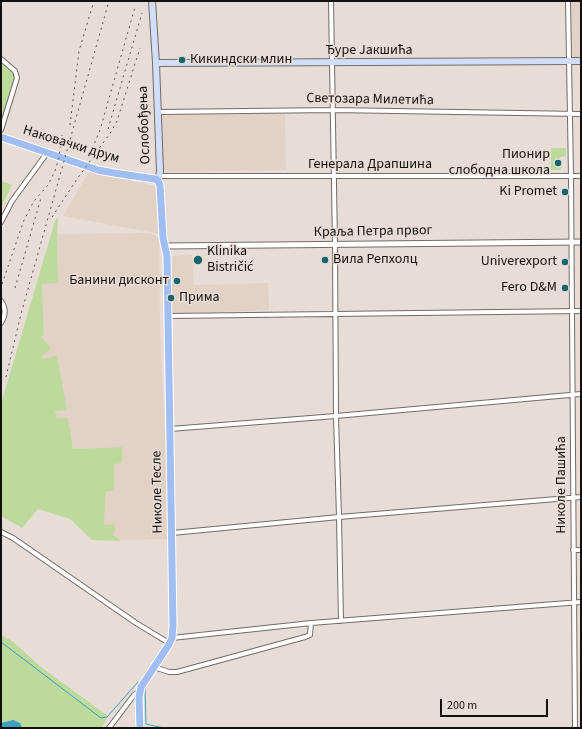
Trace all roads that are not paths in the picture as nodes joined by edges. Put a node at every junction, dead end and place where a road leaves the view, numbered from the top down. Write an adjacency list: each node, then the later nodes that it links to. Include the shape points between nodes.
1 (152, 1): 8 (main road, Ослобођења)
2 (331, 1): 7 (street)
3 (568, 1): 5 (street, Николе Пашића)
4 (1, 59): 13 (street, via 15,71 17,78)
5 (569, 62): 6 (main road, Ђуре Јакшића); 7 (main road, Ђуре Јакшића); 11 (street, Николе Пашића)
6 (581, 62)
7 (333, 63): 8 (main road, Ђуре Јакшића); 9 (street)
8 (156, 64): 10 (main road, Ослобођења)
9 (333, 110): 10 (street, Светозара Милетића); 11 (street, Светозара Милетића); 16 (street)
10 (158, 112): 19 (main road, Ослобођења)
11 (570, 114): 12 (street, Светозара Милетића); 17 (street, Николе Пашића)
12 (581, 114)
13 (1, 130)
14 (1, 136): 15 (main road, Наковачки друм)
15 (47, 153): 19 (main road, Наковачки друм, via 98,170); 20 (street, via 12,201)
16 (334, 176): 17 (street, Генерала Драпшина); 19 (street, Генерала Драпшина); 23 (street)
17 (571, 176): 18 (street, Генерала Драпшина); 21 (street, Николе Пашића)
18 (581, 176)
19 (159, 179): 24 (main road, Ослобођења, via 163,238)
20 (1, 222)
21 (572, 242): 22 (street, Краља Петра првог); 23 (street, Краља Петра првог); 26 (street, Николе Пашића)
22 (581, 242)
23 (335, 245): 24 (street, Краља Петра првог); 28 (street)
24 (166, 246): 29 (main road, Николе Тесле)
25 (1, 301): 30 (street, via 5,310)
26 (572, 311): 27 (street); 28 (street); 31 (street, Николе Пашића)
27 (581, 311)
28 (336, 314): 29 (street); 33 (street)
29 (168, 316): 34 (main road, Николе Тесле)
30 (1, 323)
31 (572, 394): 32 (street); 33 (street); 35 (street, Николе Пашића)
32 (581, 394)
33 (336, 416): 34 (street); 37 (street)
34 (170, 429): 39 (main road, Николе Тесле)
35 (573, 497): 36 (street); 37 (street); 40 (street, Николе Пашића)
36 (581, 497)
37 (339, 517): 39 (street); 44 (street)
38 (1, 532): 46 (street, via 136,623)
39 (172, 533): 46 (main road, Николе Тесле, via 173,626)
40 (573, 550): 41 (street); 42 (street, Николе Пашића)
41 (581, 550)
42 (573, 602): 43 (street); 44 (street); 51 (street, Николе Пашића)
43 (581, 602)
44 (341, 621): 45 (street)
45 (311, 623): 46 (street); 47 (street, via 310,635 305,637 177,672)
46 (170, 640): 47 (main road, Николе Тесле)
47 (154, 667): 48 (main road, Николе Тесле)
48 (140, 691): 49 (street, via 134,695); 50 (main road, Николе Тесле)
49 (109, 728)
50 (140, 728)
51 (575, 728)

